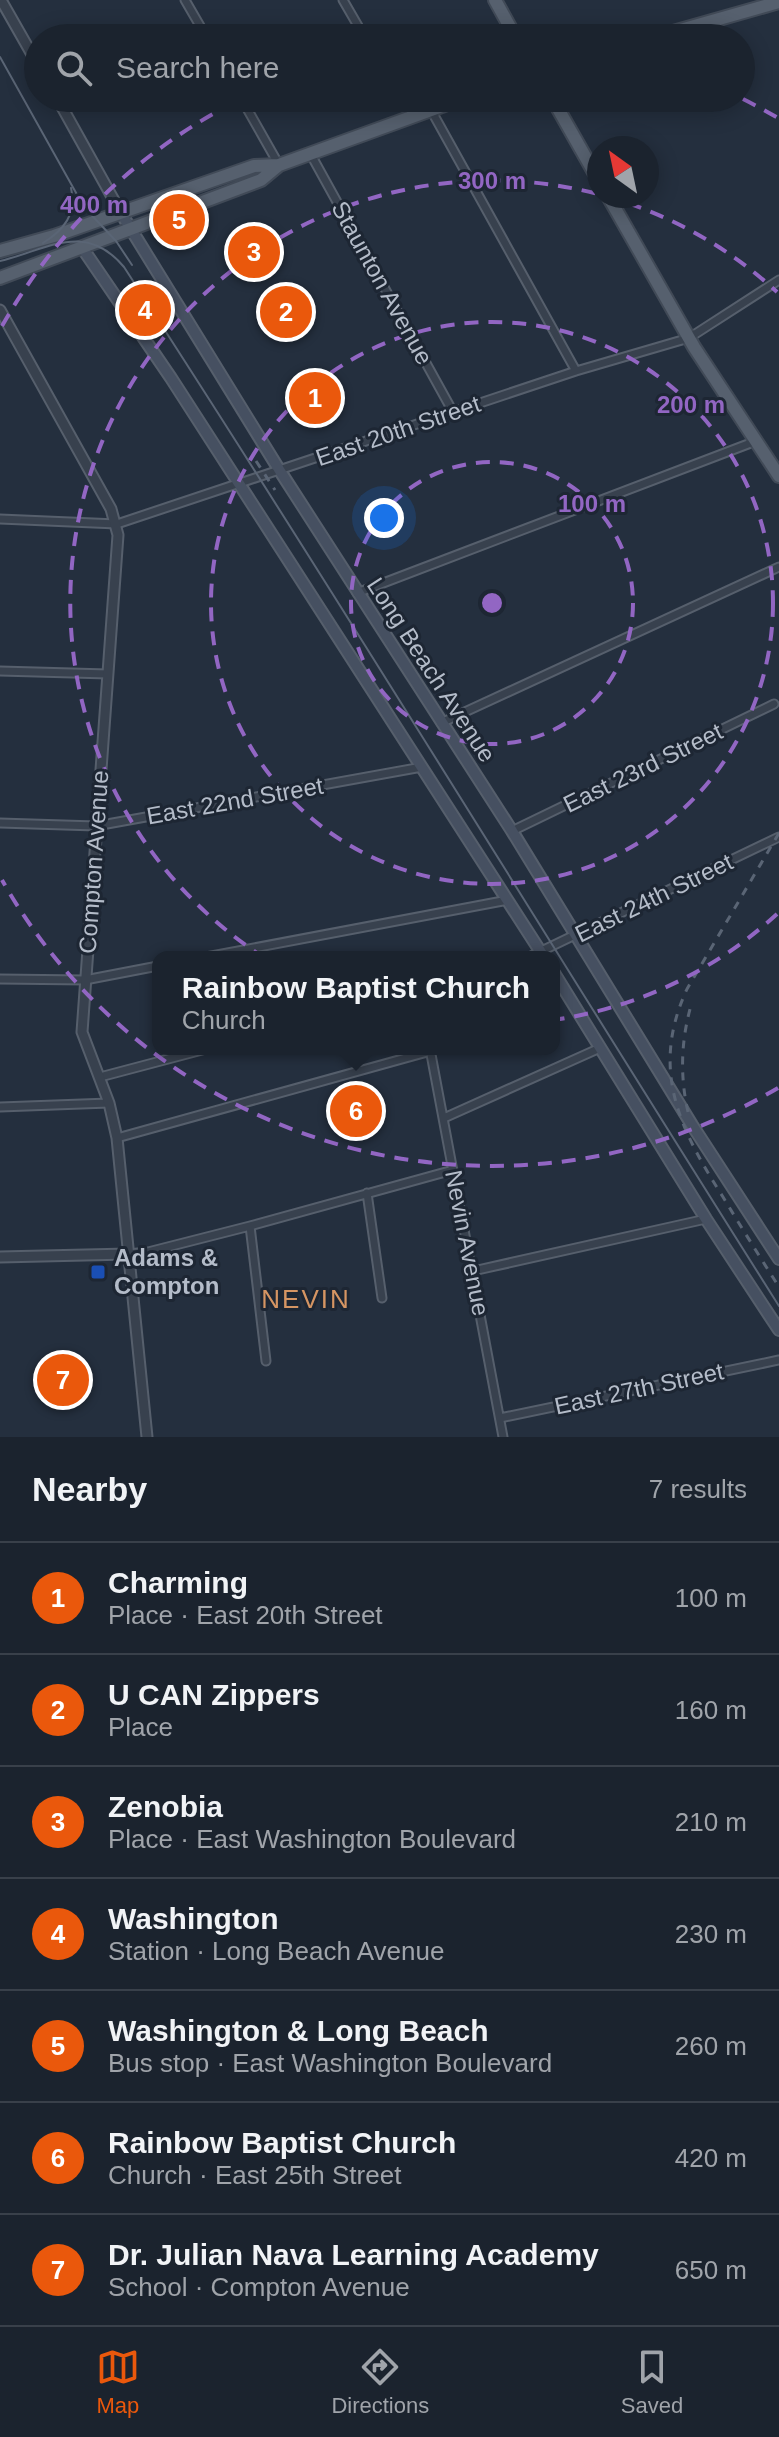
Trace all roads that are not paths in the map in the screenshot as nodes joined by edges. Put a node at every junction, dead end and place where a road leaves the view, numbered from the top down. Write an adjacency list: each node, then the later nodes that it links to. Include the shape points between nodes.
1 (1, 0): 10 (street)
2 (185, 0): 6 (street)
3 (343, 0): 7 (street)
4 (495, 0): 8 (main road)
5 (779, 2): 9 (main road)
6 (199, 24)
7 (357, 24)
8 (508, 24)
9 (701, 24)
10 (24, 40)
11 (65, 112): 22 (street, Long Beach Avenue)
12 (249, 112): 20 (street)
13 (410, 112): 17 (street)
14 (425, 112): 17 (main road)
15 (432, 112): 31 (street)
16 (560, 112): 19 (main road)
17 (412, 116): 18 (main road)
18 (310, 153): 20 (main road); 32 (street, Staunton Avenue)
19 (587, 160)
20 (279, 165): 22 (main road, via 254,166); 24 (main road, via 261,180)
21 (615, 208): 30 (main road)
22 (121, 213): 23 (main road); 24 (main road, Long Beach Avenue)
23 (100, 219): 25 (main road); 26 (main road, via 80,241)
24 (131, 231): 26 (main road); 34 (main road, Long Beach Avenue)
25 (0, 251)
26 (86, 254): 27 (main road); 36 (main road)
27 (0, 278)
28 (779, 280): 30 (street, East 20th Street)
29 (0, 310): 38 (street, Compton Avenue)
30 (689, 338): 31 (street, East 20th Street); 33 (main road)
31 (576, 371): 32 (street, East 20th Street)
32 (453, 412): 34 (street, East 20th Street)
33 (756, 441): 35 (main road); 40 (street)
34 (280, 471): 36 (street, East 20th Street); 40 (main road, Long Beach Avenue)
35 (779, 476)
36 (239, 484): 38 (street, East 20th Street); 45 (main road)
37 (0, 519): 38 (street, East 20th Street)
38 (117, 524): 42 (street, Compton Avenue)
39 (779, 567): 44 (street)
40 (357, 593): 44 (main road, Long Beach Avenue)
41 (0, 671): 42 (street)
42 (108, 674): 47 (street, Compton Avenue)
43 (774, 704): 48 (street, East 23rd Street)
44 (441, 723): 48 (main road, Long Beach Avenue)
45 (422, 767): 47 (street, East 22nd Street); 50 (main road)
46 (0, 823): 47 (street, East 22nd Street)
47 (96, 826): 57 (street, Compton Avenue)
48 (512, 831): 51 (main road, Long Beach Avenue)
49 (779, 837): 51 (street, East 24th Street)
50 (508, 900): 52 (street); 53 (main road)
51 (577, 936): 54 (street, East 24th Street); 74 (main road, Long Beach Avenue)
52 (238, 951)
53 (540, 951)
54 (550, 951)
55 (152, 967): 57 (street)
56 (0, 979): 57 (street)
57 (85, 980): 63 (street, Compton Avenue, via 82,1032)
58 (560, 983): 59 (main road)
59 (600, 1048): 66 (street); 70 (main road)
60 (183, 1055): 63 (street)
61 (412, 1055): 67 (street)
62 (431, 1055): 66 (street, Nevin Avenue)
63 (100, 1077): 64 (street, Compton Avenue)
64 (109, 1103): 65 (street); 67 (street, Compton Avenue)
65 (0, 1107)
66 (444, 1118): 68 (street, Nevin Avenue)
67 (117, 1138): 72 (street, Compton Avenue)
68 (453, 1170): 69 (street); 75 (street, Nevin Avenue)
69 (367, 1193): 71 (street); 76 (street)
70 (706, 1219): 75 (street); 77 (main road)
71 (250, 1226): 72 (street); 79 (street)
72 (128, 1254): 73 (street); 81 (street, Compton Avenue)
73 (0, 1257)
74 (779, 1259)
75 (473, 1271): 80 (street, Nevin Avenue)
76 (382, 1298)
77 (779, 1330)
78 (779, 1360): 80 (street, East 27th Street)
79 (266, 1361)
80 (500, 1418): 82 (street, Nevin Avenue)
81 (147, 1437)
82 (503, 1437)

